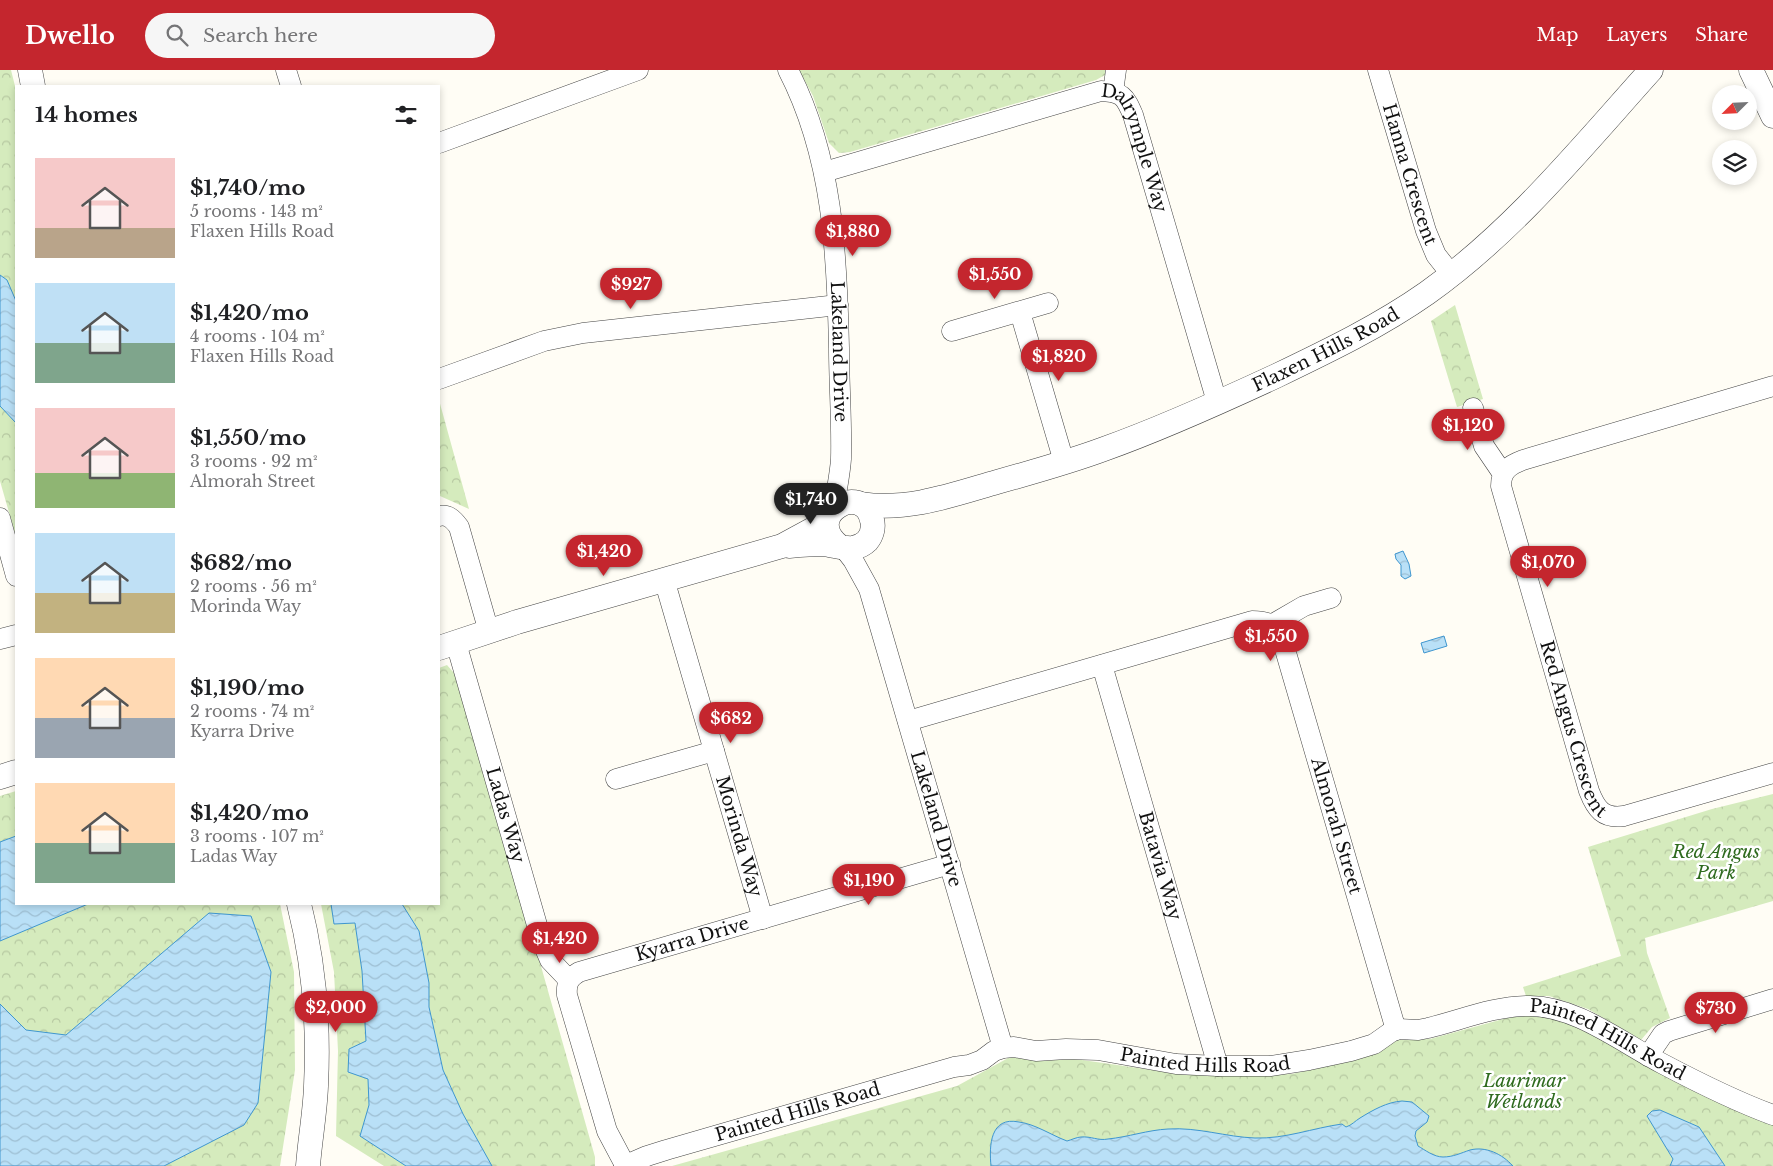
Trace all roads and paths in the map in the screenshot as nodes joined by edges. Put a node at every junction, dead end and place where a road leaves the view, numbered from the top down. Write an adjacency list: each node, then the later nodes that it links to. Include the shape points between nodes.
1 (30, 70): 9 (street)
2 (286, 70): 10 (street)
3 (638, 70): 13 (street)
4 (788, 70): 14 (street, Lakeland Drive, via 808,117)
5 (1116, 70): 11 (street)
6 (1378, 70): 15 (street, Hanna Crescent, via 1426,231 1436,255)
7 (1651, 70): 15 (street, Flaxen Hills Road, via 1513,220)
8 (1751, 70): 12 (street)
9 (33, 85)
10 (291, 85)
11 (1113, 92): 14 (street, Dalrymple Way, via 1095,92); 22 (street, Dalrymple Way, via 1121,94 1132,114)
12 (1773, 116)
13 (440, 143)
14 (824, 172): 17 (street, Lakeland Drive, via 833,224)
15 (1451, 274): 22 (street, Flaxen Hills Road, via 1358,335)
16 (1048, 303): 18 (street)
17 (838, 305): 20 (street, via 583,333 544,341); 24 (street, Lakeland Drive)
18 (1020, 312): 19 (street); 25 (street)
19 (952, 331)
20 (440, 379)
21 (1773, 386): 26 (street, via 1523,460 1512,464)
22 (1217, 402): 25 (street, Flaxen Hills Road, via 1153,431)
23 (1473, 408): 26 (street, via 1484,446)
24 (841, 460): 27 (street, Lakeland Drive); 29 (street, Lakeland Drive)
25 (1064, 462): 28 (street, Flaxen Hills Road)
26 (1503, 474): 48 (street, Red Angus Crescent, via 1504,498 1596,807 1615,818)
27 (859, 504): 28 (street, Flaxen Hills Road, via 881,507); 29 (street, via 841,504); 32 (street, via 871,515 873,529)
28 (920, 504): 32 (street, Flaxen Hills Road, via 886,522)
29 (832, 511): 33 (street, via 817,527); 34 (street, via 827,522 829,535)
30 (440, 516): 40 (street, via 452,519 458,526)
31 (0, 518): 35 (street)
32 (868, 539): 34 (street, via 859,546); 37 (street, Lakeland Drive)
33 (782, 546): 34 (street); 36 (street)
34 (841, 546): 37 (street, Lakeland Drive)
35 (15, 572)
36 (664, 579): 40 (street); 46 (street, Morinda Way)
37 (869, 588): 45 (street, Lakeland Drive)
38 (1331, 598): 39 (street, via 1304,606)
39 (1273, 624): 44 (street, via 1252,621); 56 (street, Almorah Street, via 1280,632)
40 (489, 632): 43 (street)
41 (15, 635): 42 (street)
42 (0, 640)
43 (447, 646): 54 (street, Ladas Way, via 541,939 550,960)
44 (1102, 665): 45 (street); 59 (street, Batavia Way)
45 (908, 721): 51 (street, Lakeland Drive)
46 (714, 751): 50 (street); 53 (street, Morinda Way)
47 (15, 772): 49 (street)
48 (1773, 773)
49 (0, 777)
50 (616, 779)
51 (950, 864): 53 (street, Kyarra Drive); 57 (street, Lakeland Drive)
52 (299, 905): 61 (street, via 311,963 317,1045)
53 (763, 919): 54 (street, Kyarra Drive, via 579,972)
54 (569, 980): 62 (street, via 567,995 605,1122)
55 (1773, 999): 58 (street, via 1669,1031 1663,1034)
56 (1396, 1030): 58 (street, Painted Hills Road, via 1428,1028 1499,1009 1540,1006 1578,1016); 59 (street, Painted Hills Road, via 1366,1047 1309,1060 1270,1066)
57 (1004, 1048): 59 (street, Painted Hills Road, via 1098,1050 1176,1064); 62 (street, Painted Hills Road, via 969,1065 666,1150)
58 (1648, 1056): 60 (street, Painted Hills Road)
59 (1218, 1066)
60 (1773, 1115)
61 (308, 1166)
62 (624, 1166)

